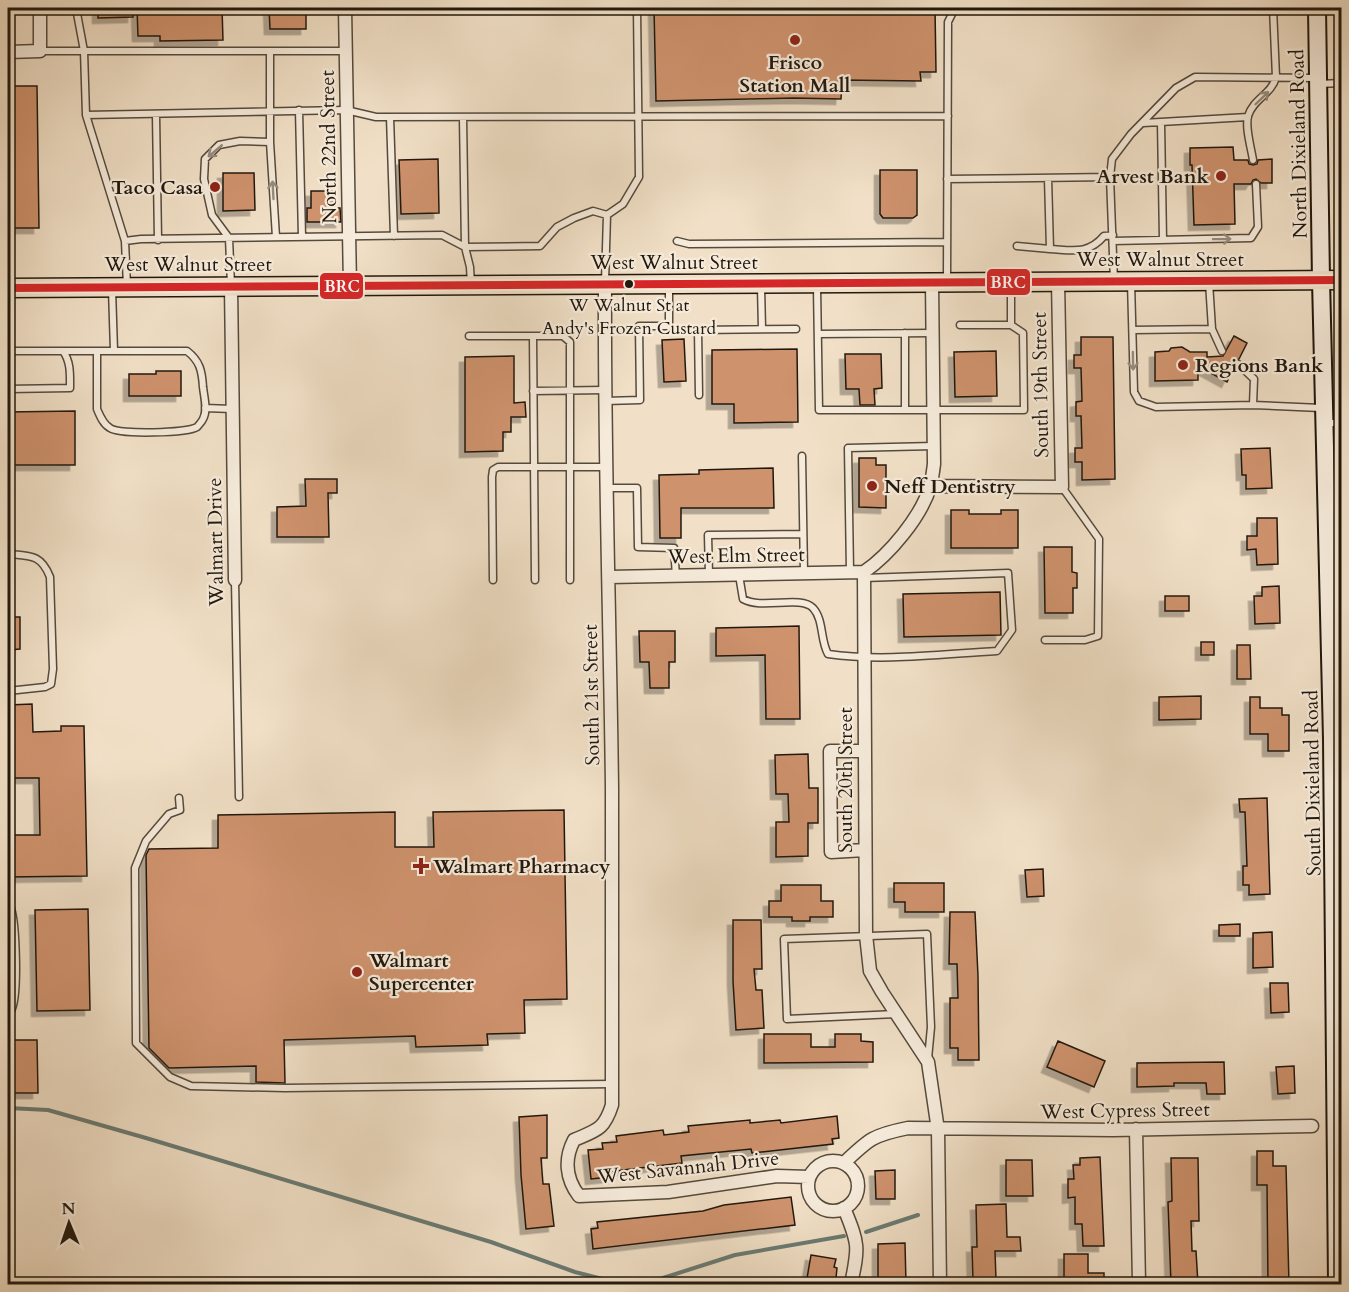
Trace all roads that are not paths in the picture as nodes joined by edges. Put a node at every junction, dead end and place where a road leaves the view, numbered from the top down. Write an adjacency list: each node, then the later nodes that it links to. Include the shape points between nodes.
1 (11, 8): 9 (lane)
2 (40, 8): 10 (street)
3 (76, 8): 11 (lane)
4 (345, 8): 13 (street, North 22nd Street)
5 (637, 8): 26 (lane)
6 (955, 8): 23 (lane, via 948,22)
7 (1273, 8): 15 (lane)
8 (1317, 8): 16 (main road, North Dixieland Road)
9 (8, 17)
10 (40, 51): 11 (lane); 14 (street)
11 (84, 51): 12 (lane); 21 (lane)
12 (270, 51): 13 (lane); 18 (lane)
13 (346, 51): 20 (street, North 22nd Street)
14 (8, 52)
15 (1276, 77): 16 (lane); 27 (lane, one-way to 15, via 1254,105 1274,86); 29 (lane, via 1195,77 1176,88)
16 (1318, 81): 17 (lane); 51 (main road, North Dixieland Road)
17 (1341, 83)
18 (270, 110): 19 (lane); 22 (lane); 30 (lane)
19 (299, 110): 20 (lane); 40 (lane)
20 (346, 110): 24 (lane); 37 (street, North 22nd Street)
21 (86, 115): 22 (lane); 45 (lane)
22 (156, 115): 43 (lane)
23 (948, 116): 26 (lane); 34 (lane)
24 (390, 117): 25 (lane); 38 (lane)
25 (463, 117): 26 (lane); 48 (lane)
26 (638, 117): 36 (lane, via 639,177 623,204)
27 (1248, 117): 28 (lane); 31 (lane)
28 (1161, 122): 29 (lane); 44 (lane)
29 (1142, 123): 32 (lane, via 1112,159)
30 (270, 142): 39 (lane, one-way to 30); 41 (lane, one-way to 41, via 219,145 206,159 204,179 212,215)
31 (1253, 160)
32 (1110, 177): 33 (lane); 42 (lane)
33 (1048, 178): 34 (lane); 50 (lane)
34 (947, 179): 47 (lane)
35 (1256, 184): 44 (lane, one-way to 35, via 1251,238 1258,227)
36 (607, 215): 48 (lane, via 593,211 574,218 557,227 540,246); 62 (lane)
37 (349, 236): 38 (lane); 40 (lane); 64 (street, North 22nd Street)
38 (394, 236): 48 (lane, via 442,235)
39 (276, 237): 40 (lane); 41 (lane)
40 (302, 237)
41 (229, 238): 43 (lane); 63 (lane)
42 (1113, 238): 44 (lane); 50 (lane, via 1104,236 1085,250); 53 (lane)
43 (158, 240): 45 (lane)
44 (1164, 240)
45 (125, 241): 65 (lane)
46 (677, 241): 47 (lane)
47 (947, 242): 55 (lane)
48 (465, 246): 61 (lane)
49 (1017, 246): 50 (lane)
50 (1050, 249)
51 (1321, 280): 52 (main road, West Walnut Street); 54 (main road, West Walnut Street); 94 (main road, South Dixieland Road)
52 (1341, 280)
53 (1123, 281): 54 (main road, West Walnut Street); 57 (main road, West Walnut Street); 72 (lane)
54 (1209, 281): 71 (lane)
55 (939, 282): 56 (main road, West Walnut Street); 58 (main road, West Walnut Street); 74 (street)
56 (1011, 282): 57 (main road, West Walnut Street); 68 (lane)
57 (1058, 282): 102 (street, South 19th Street)
58 (817, 283): 60 (main road, West Walnut Street); 75 (lane)
59 (669, 284): 60 (main road, West Walnut Street); 62 (main road, West Walnut Street); 88 (lane, via 669,326 639,326 640,400)
60 (761, 284): 69 (lane)
61 (471, 285): 62 (main road, West Walnut Street); 64 (main road, West Walnut Street)
62 (605, 285): 88 (street, South 21st Street)
63 (231, 286): 64 (main road, West Walnut Street); 65 (main road, West Walnut Street); 91 (street, Walmart Drive)
64 (350, 286)
65 (119, 287): 66 (main road, West Walnut Street); 81 (lane)
66 (8, 288)
67 (960, 325): 68 (lane)
68 (1011, 325): 93 (lane, via 1023,333 1024,410)
69 (762, 329): 70 (lane); 87 (lane, via 698,330)
70 (796, 329)
71 (1212, 329): 72 (lane); 82 (lane)
72 (1133, 330): 89 (lane, one-way to 89, via 1134,392 1139,401 1155,406)
73 (905, 333): 74 (lane); 75 (lane); 92 (lane)
74 (932, 333): 93 (street)
75 (818, 334): 92 (lane, via 819,410)
76 (469, 336): 77 (lane)
77 (533, 336): 85 (lane); 86 (lane, via 563,336 570,342)
78 (8, 351): 79 (lane)
79 (63, 351): 80 (lane); 84 (lane, via 68,358 70,388)
80 (97, 351): 81 (lane); 90 (lane, via 97,409 110,429 186,430 197,427)
81 (114, 351): 90 (lane, via 187,351 201,368)
82 (1222, 351)
83 (1238, 364): 89 (lane, via 1254,379)
84 (8, 389)
85 (533, 392): 86 (lane); 98 (lane)
86 (570, 392): 88 (lane); 99 (lane)
87 (699, 395)
88 (605, 396): 100 (street, South 21st Street)
89 (1253, 405): 94 (lane)
90 (205, 408): 91 (lane)
91 (232, 409): 113 (street, Walmart Drive)
92 (905, 410): 93 (lane)
93 (933, 410): 96 (street)
94 (1324, 416): 95 (lane); 120 (main road, South Dixieland Road)
95 (1341, 423)
96 (934, 446): 101 (street); 106 (lane, via 848,448)
97 (802, 456): 104 (lane)
98 (535, 467): 99 (lane); 114 (lane, via 493,470); 115 (lane)
99 (570, 467): 100 (lane); 116 (lane)
100 (608, 467): 103 (street, South 21st Street)
101 (931, 486): 102 (street); 110 (street, via 898,538)
102 (1062, 487): 117 (lane, via 1099,539 1098,636 1085,640)
103 (608, 488): 111 (lane, via 637,488 638,547 674,548); 112 (street, South 21st Street)
104 (803, 534): 107 (lane); 109 (lane, via 708,535)
105 (8, 554): 119 (lane, via 34,556 51,577 53,669 51,684 45,687)
106 (850, 571): 107 (street, West Elm Street); 110 (street, West Elm Street)
107 (804, 573): 108 (street, West Elm Street)
108 (738, 574): 109 (street, West Elm Street); 118 (lane, via 743,599 751,603 805,603 821,625 828,654)
109 (709, 575): 111 (street, West Elm Street)
110 (864, 575): 118 (street, South 20th Street); 118 (lane, via 1008,573 1012,630 997,651)
111 (676, 576): 112 (street, West Elm Street)
112 (609, 577): 131 (street, South 21st Street)
113 (235, 580): 122 (lane, Walmart Drive)
114 (493, 580)
115 (535, 580)
116 (570, 580)
117 (1045, 640)
118 (864, 657): 121 (street, South 20th Street)
119 (8, 691)
120 (1337, 738): 126 (main road, South Dixieland Road)
121 (864, 751): 124 (street, South 20th Street); 124 (street, via 830,751 831,852)
122 (239, 797)
123 (179, 798): 131 (lane, via 180,810 169,814 146,841 135,868 136,1043 170,1077 190,1086 273,1088)
124 (865, 850): 127 (street, South 20th Street)
125 (8, 909): 128 (street, via 12,997)
126 (1338, 922): 142 (main road, South Dixieland Road)
127 (866, 935): 129 (street, South 20th Street, via 870,971); 129 (lane, via 784,939 787,1019); 130 (lane, via 927,934 932,1027)
128 (8, 1010)
129 (897, 1014): 130 (street, South 20th Street)
130 (928, 1062): 134 (street, South 20th Street)
131 (612, 1084): 132 (street, South 21st Street)
132 (612, 1105): 137 (street, West Savannah Drive, via 606,1122 574,1140 567,1152 571,1185 579,1196 668,1192 777,1176)
133 (1312, 1126): 135 (street, West Cypress Street)
134 (938, 1130): 135 (street, West Cypress Street); 136 (street, via 908,1128 885,1132 868,1140); 140 (street, South 20th Street)
135 (1136, 1130): 141 (street)
136 (844, 1163): 137 (street, via 820,1164); 138 (street, via 858,1182 855,1197)
137 (809, 1177): 138 (street, via 809,1194 819,1207 836,1211)
138 (844, 1208): 139 (street, via 858,1253)
139 (851, 1284)
140 (940, 1284)
141 (1139, 1284)
142 (1336, 1284)

